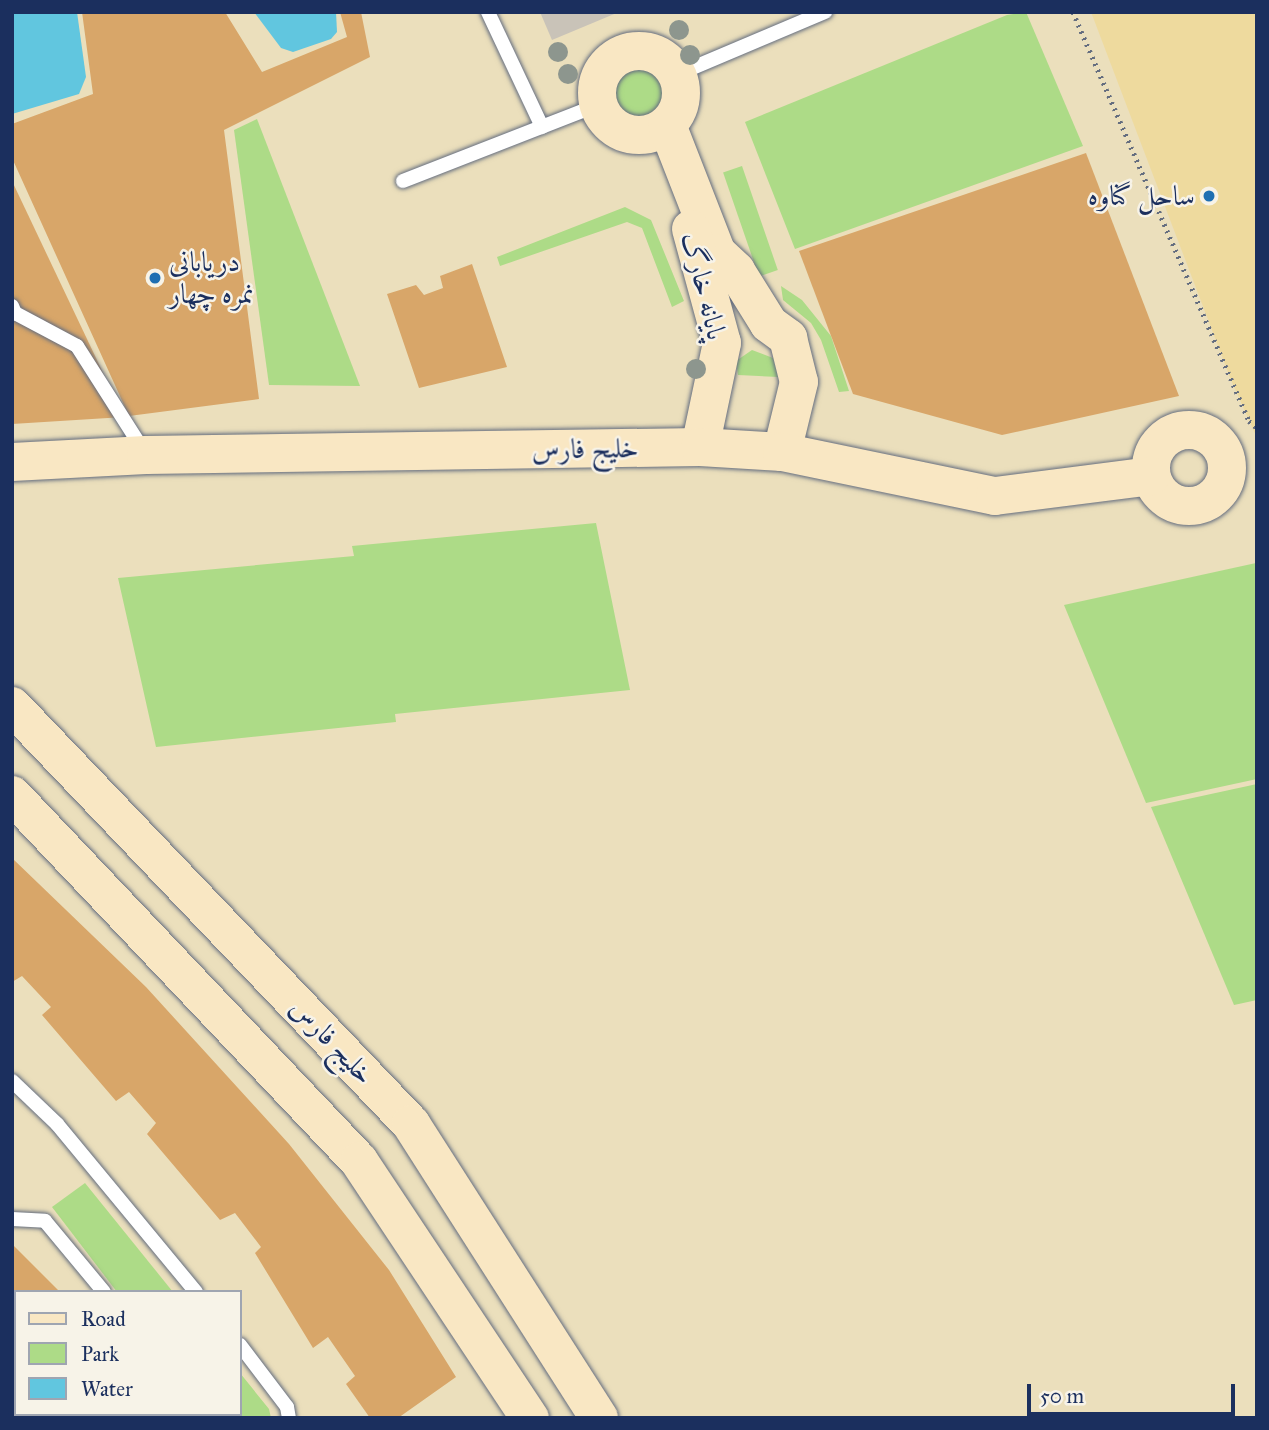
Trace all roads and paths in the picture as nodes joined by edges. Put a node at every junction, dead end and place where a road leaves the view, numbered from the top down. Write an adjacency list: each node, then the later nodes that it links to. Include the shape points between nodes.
1 (488, 12): 6 (lane)
2 (825, 12): 4 (lane)
3 (1073, 12): 10 (path, via 1249,421)
4 (678, 74): 5 (main road, via 652,52 617,56 599,78); 7 (main road, via 682,102)
5 (598, 105): 6 (lane); 7 (main road, via 614,128 627,134)
6 (542, 127): 8 (lane)
7 (656, 130): 11 (main road, پایانه خارگ, via 657,146 699,250 709,306 722,343); 12 (main road, via 717,253 736,271 769,324 788,338 799,382)
8 (403, 181)
9 (13, 312): 13 (lane, via 77,346)
10 (1257, 428)
11 (700, 447): 12 (main road, خلیج فارس); 13 (main road, خلیج فارس)
12 (782, 452): 15 (main road, خلیج فارس, via 995,496)
13 (128, 456): 14 (main road, خلیج فارس); 16 (main road)
14 (12, 462)
15 (1151, 476)
16 (12, 484)
17 (12, 706): 26 (main road, خلیج فارس, via 411,1124)
18 (12, 795): 25 (main road, via 359,1161)
19 (12, 1081): 22 (lane, via 57,1124)
20 (12, 1219): 21 (lane, via 45,1222)
21 (102, 1290)
22 (194, 1290)
23 (242, 1348): 24 (lane, via 287,1407)
24 (289, 1418)
25 (530, 1418)
26 (599, 1418)

